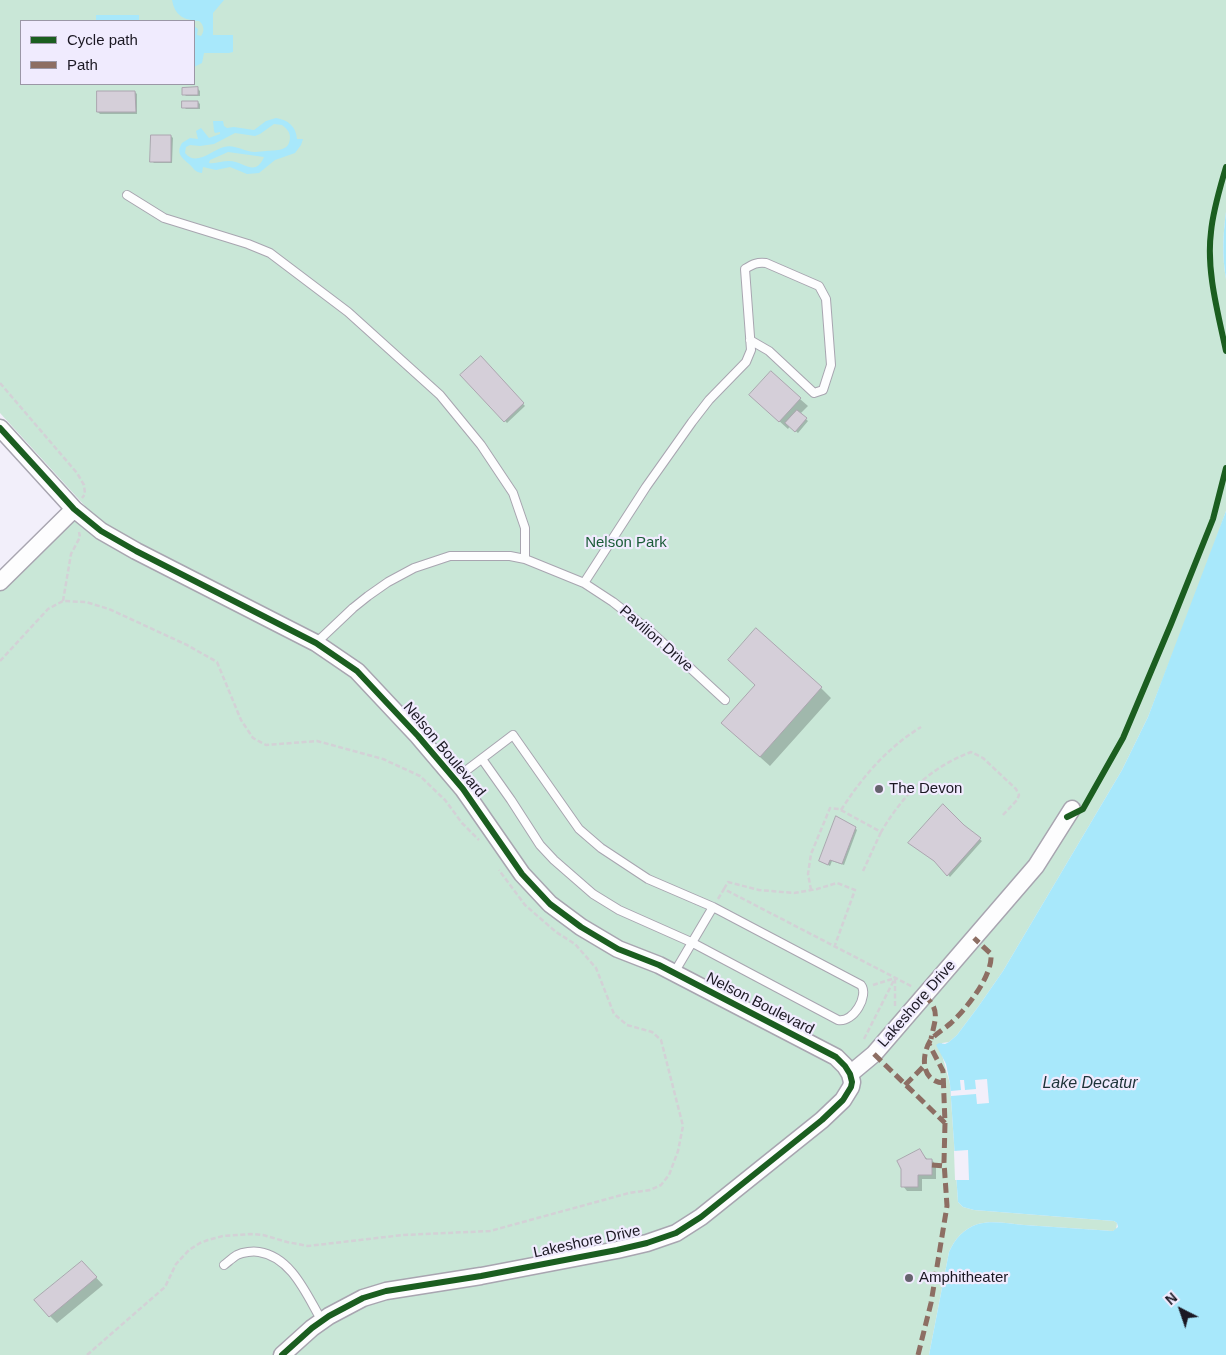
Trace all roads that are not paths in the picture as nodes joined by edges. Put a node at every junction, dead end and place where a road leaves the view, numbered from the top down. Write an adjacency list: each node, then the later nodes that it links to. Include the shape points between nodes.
1 (127, 195): 5 (lane, via 164,218 270,254 348,312 440,395 513,493 525,528)
2 (750, 340): 2 (lane, via 768,351 814,392 823,390 831,365 826,299 819,286 766,263 758,262 745,269); 7 (lane, via 751,350 746,362 692,422)
3 (0, 428): 4 (street, Nelson Boulevard)
4 (74, 509): 6 (street); 8 (street, Nelson Boulevard, via 116,541)
5 (525, 559): 7 (lane, Pavilion Drive); 8 (lane, Pavilion Drive, via 450,556 422,565 368,596)
6 (0, 582)
7 (584, 583): 9 (lane, Pavilion Drive, via 636,619)
8 (316, 644): 11 (street, Nelson Boulevard, via 357,671)
9 (725, 700)
10 (482, 758): 11 (lane); 13 (lane, via 512,735 579,829 594,842 648,879); 14 (lane, via 540,845 570,875 619,910)
11 (455, 779): 15 (street, Nelson Boulevard, via 522,874 550,904 618,949)
12 (1072, 809): 16 (street, Lakeshore Drive, via 1036,866 874,1054)
13 (714, 906): 14 (lane); 14 (lane, via 857,982 864,988 864,994 852,1017 838,1020)
14 (691, 942): 15 (lane)
15 (674, 973): 16 (street, Nelson Boulevard, via 836,1057)
16 (850, 1074): 18 (street, Lakeshore Drive, via 851,1087 844,1100 676,1233 647,1243 574,1259 386,1291 345,1306)
17 (224, 1265): 18 (lane, via 238,1254 254,1251 270,1254 291,1271)
18 (322, 1321): 19 (street, Lakeshore Drive)
19 (282, 1355)

